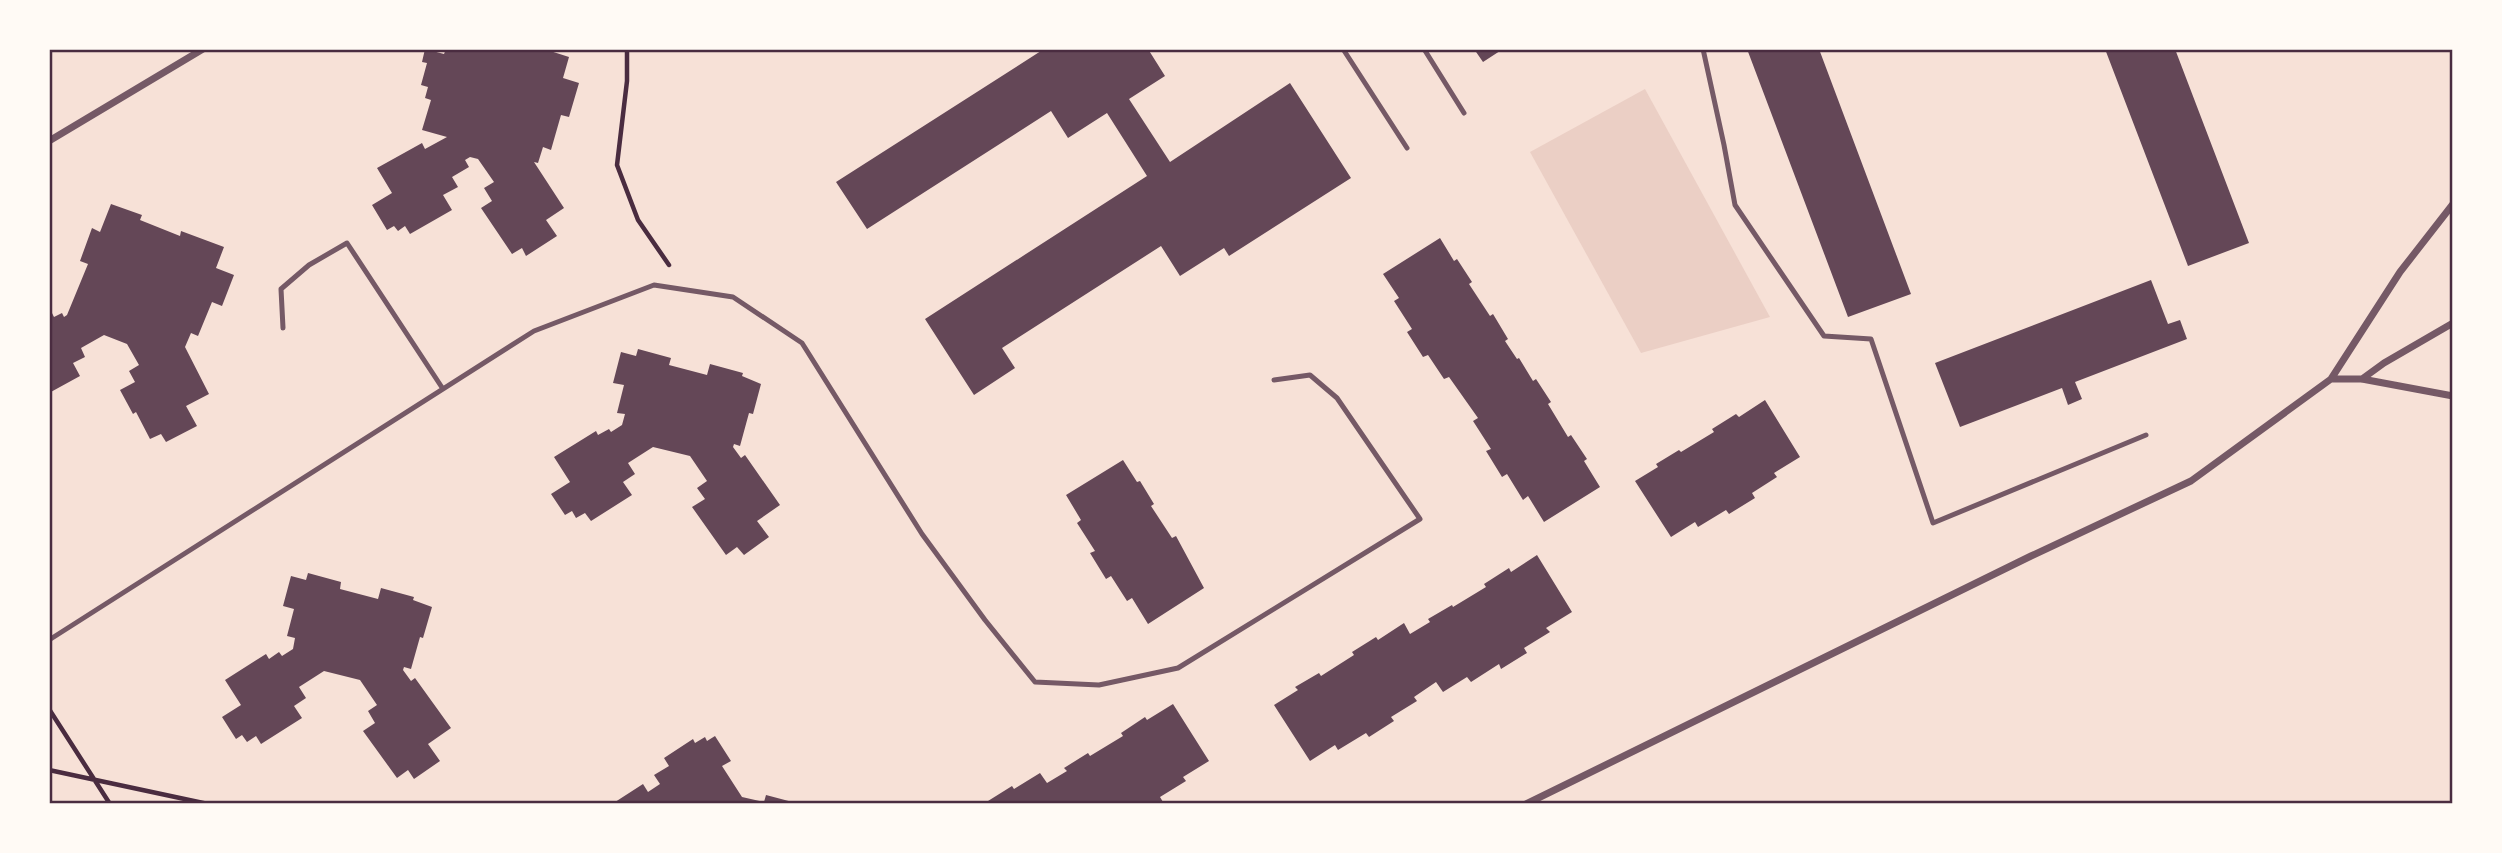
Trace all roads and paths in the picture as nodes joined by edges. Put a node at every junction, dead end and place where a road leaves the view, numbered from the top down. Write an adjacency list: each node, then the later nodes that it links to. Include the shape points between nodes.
1 (203, 49): 7 (street)
2 (627, 49): 10 (path, via 617,165 638,220)
3 (1343, 49): 8 (lane)
4 (1424, 49): 6 (lane)
5 (1703, 49): 18 (lane, via 1735,205 1824,336 1871,339 1933,523)
6 (1464, 113)
7 (49, 141)
8 (1407, 148)
9 (2453, 204): 13 (street, via 2400,272)
10 (686, 289): 15 (lane, via 733,297 802,343 922,534 1035,682 1099,685 1178,668 1420,519 1337,398 1310,375); 16 (lane, via 654,285 534,331)
11 (2453, 323): 14 (street)
12 (282, 328): 16 (lane, via 281,289 309,265 347,243)
13 (2331, 379): 14 (street); 25 (street, via 2191,481)
14 (2362, 379): 17 (street)
15 (1274, 380)
16 (443, 389): 19 (lane)
17 (2453, 396)
18 (2146, 435)
19 (49, 640)
20 (49, 709): 22 (path)
21 (49, 770): 22 (path)
22 (94, 779): 23 (path); 24 (path)
23 (110, 804)
24 (208, 804)
25 (1528, 804)

